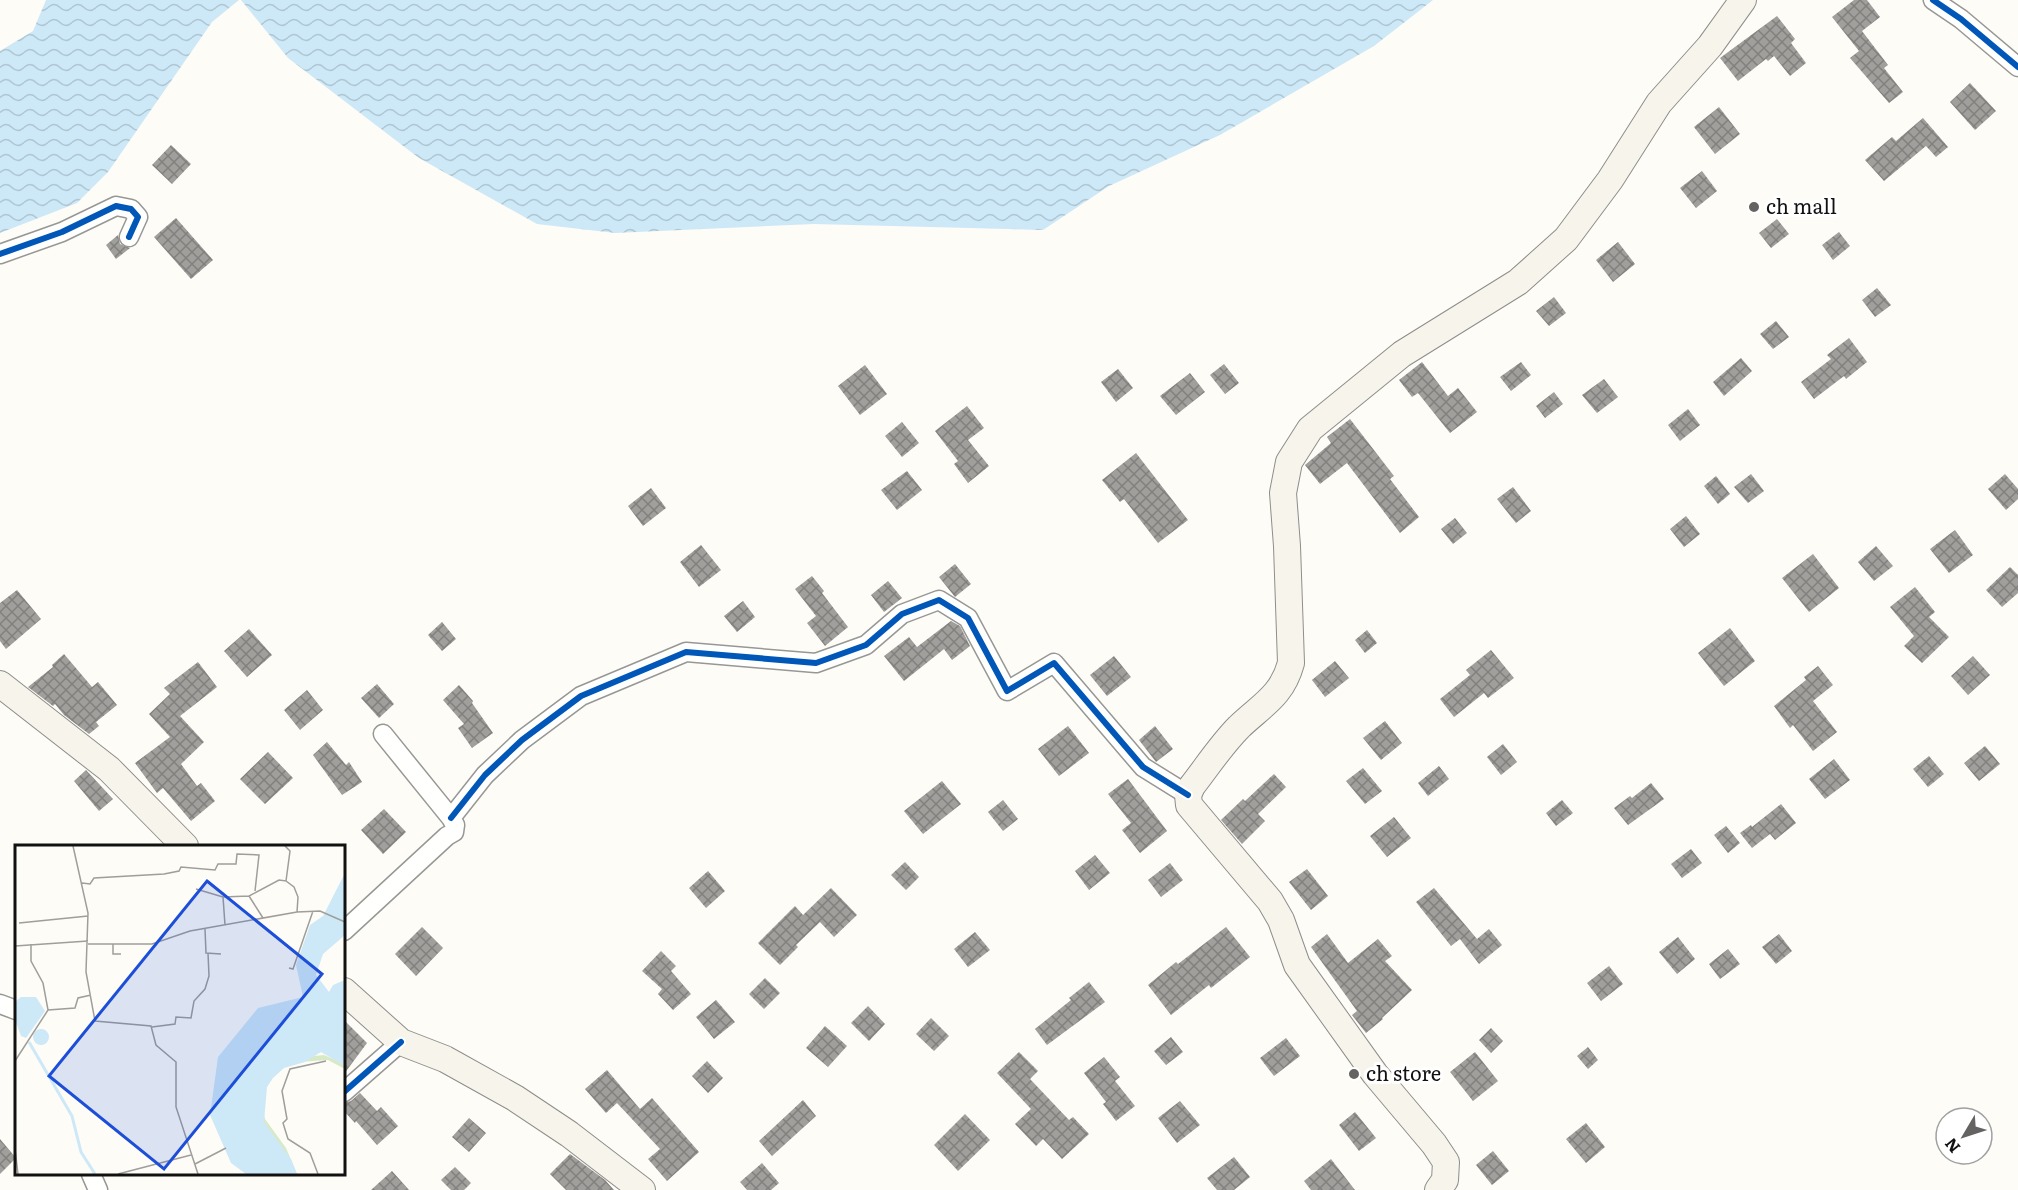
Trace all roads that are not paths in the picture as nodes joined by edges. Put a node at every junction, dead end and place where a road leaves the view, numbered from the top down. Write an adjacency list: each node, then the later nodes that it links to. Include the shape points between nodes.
1 (1743, 0): 8 (main road, via 1710,46 1659,103 1610,180 1566,239 1518,282 1402,354 1310,429 1289,462 1283,493 1290,663 1287,678 1276,694 1238,728)
2 (1933, 0): 3 (street)
3 (2018, 67)
4 (129, 237): 5 (street, via 138,217 131,208 116,206 62,232)
5 (0, 254)
6 (0, 684): 10 (main road, via 109,769)
7 (383, 734): 9 (street)
8 (1188, 795): 9 (street, via 1143,766 1054,663 1007,691 968,618 939,600 902,614 866,645 816,663 686,652 581,696 522,740 485,774); 20 (main road, via 1189,805 1204,825 1270,901 1297,965 1321,1000 1446,1162 1445,1180)
9 (450, 818): 11 (street, via 454,832)
10 (183, 845)
11 (345, 930)
12 (345, 992): 15 (main road)
13 (0, 1004): 14 (street)
14 (15, 1010)
15 (401, 1042): 16 (street); 19 (main road, via 445,1059 515,1098)
16 (345, 1091)
17 (92, 1175): 18 (street)
18 (98, 1190)
19 (642, 1190)
20 (1438, 1190)

